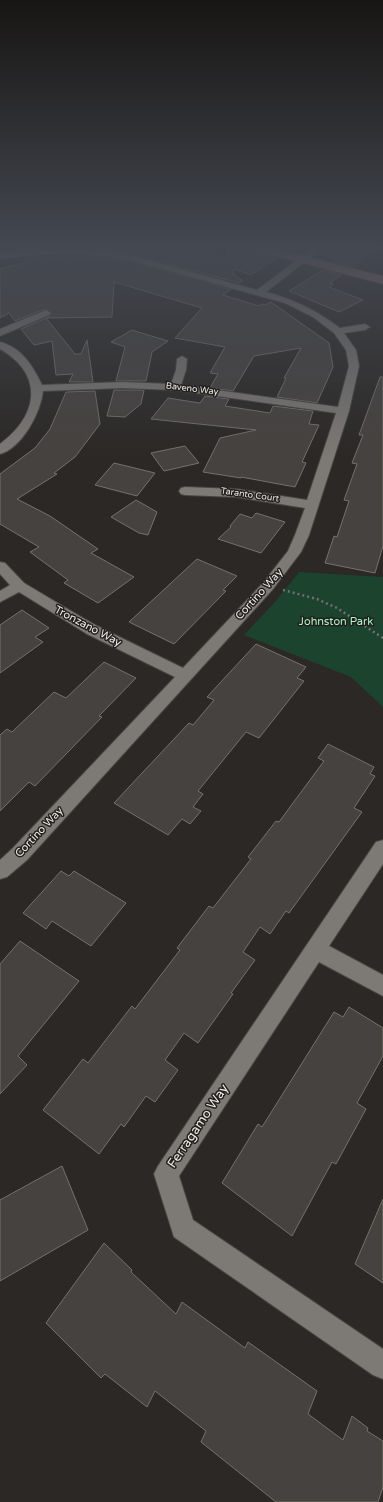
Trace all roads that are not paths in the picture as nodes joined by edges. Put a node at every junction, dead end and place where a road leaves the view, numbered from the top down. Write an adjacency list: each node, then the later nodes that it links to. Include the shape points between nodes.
1 (39, 316): 5 (street)
2 (317, 316): 4 (street, Cortino Way)
3 (365, 327): 4 (street)
4 (338, 331): 10 (street, Cortino Way, via 351,350 354,366)
5 (0, 333)
6 (0, 345): 9 (street, via 22,359 30,368)
7 (182, 358): 8 (street)
8 (175, 387): 9 (street, Baveno Way, via 122,384); 10 (street, Baveno Way)
9 (38, 388): 11 (street, via 36,402 28,419 9,444)
10 (344, 411): 13 (street, Cortino Way)
11 (0, 450)
12 (186, 490): 13 (street, Taranto Court, via 236,493)
13 (313, 505): 17 (street, Cortino Way, via 294,552 268,586)
14 (0, 566): 15 (street, Tronzano Way)
15 (19, 586): 16 (street); 17 (street, Tronzano Way, via 92,630)
16 (0, 597)
17 (185, 675): 19 (street, Cortino Way, via 20,854)
18 (383, 848): 20 (street, Ferragamo Way)
19 (0, 870)
20 (316, 950): 21 (street); 22 (street, Ferragamo Way, via 166,1174 183,1228)
21 (383, 986)
22 (383, 1365)

